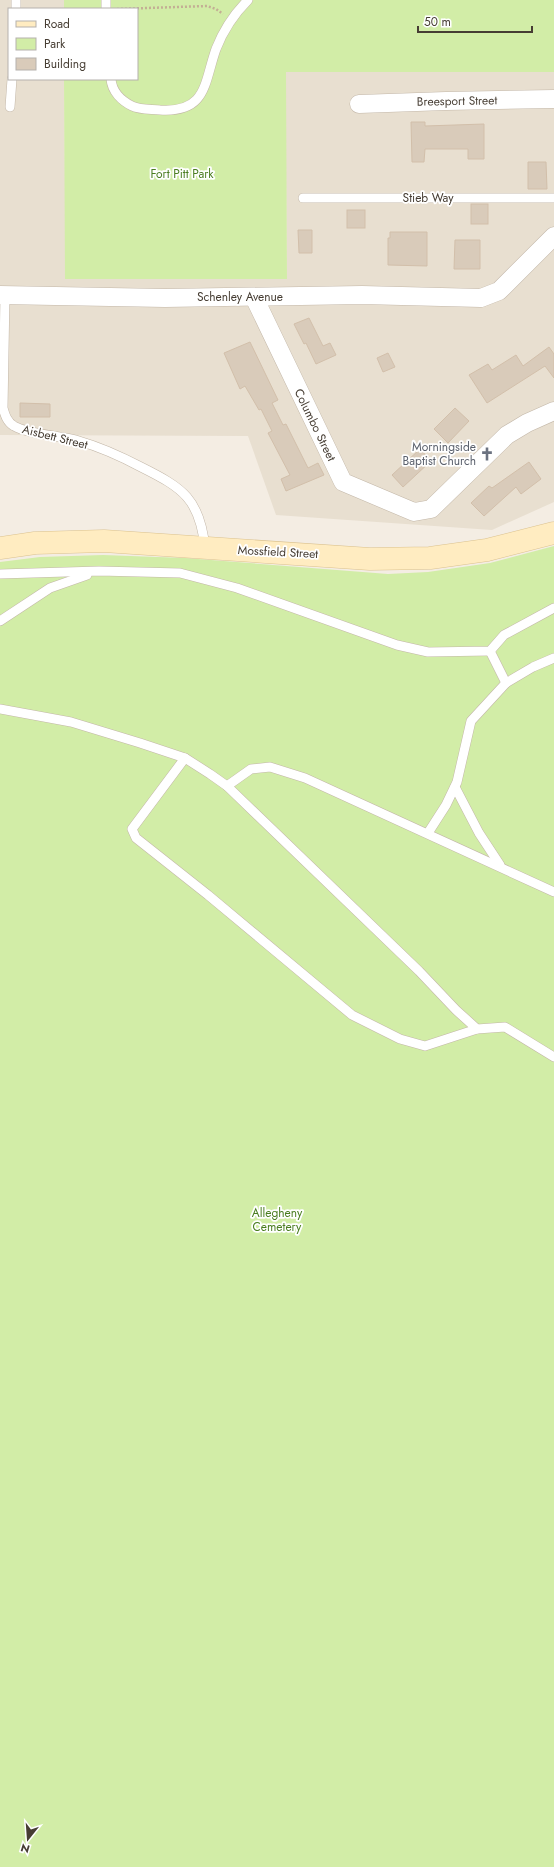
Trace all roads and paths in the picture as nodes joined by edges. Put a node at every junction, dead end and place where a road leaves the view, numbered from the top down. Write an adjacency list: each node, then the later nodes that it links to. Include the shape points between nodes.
1 (248, 0): 3 (lane)
2 (138, 8): 3 (path, via 208,6)
3 (231, 21): 5 (lane, via 217,47 202,93 187,108 136,108 120,100)
4 (12, 80): 8 (lane)
5 (110, 80)
6 (554, 100): 7 (street, Breesport Street)
7 (359, 104)
8 (10, 107)
9 (303, 198): 10 (lane, Stieb Way)
10 (554, 198)
11 (554, 236): 13 (street, Schenley Avenue, via 499,291 481,298 362,295)
12 (2, 295): 13 (street, Schenley Avenue); 17 (lane, Aisbett Street, via 3,408 10,423 18,428 79,441 127,460 170,482 185,494 196,511)
13 (254, 298): 14 (street, Columbo Street, via 343,482 414,512 431,509 507,436 527,423)
14 (554, 412)
15 (554, 533): 17 (street, Mossfield Street, via 487,550 430,558 370,559)
16 (0, 548): 17 (street, Mossfield Street, via 35,543 104,541)
17 (205, 548)
18 (110, 572): 19 (lane); 21 (lane, via 83,576 50,588); 22 (lane, via 180,573 237,588 397,645 428,652)
19 (0, 574)
20 (554, 608): 22 (lane, via 504,635)
21 (0, 621)
22 (490, 651): 24 (lane)
23 (554, 658): 24 (lane)
24 (506, 683): 28 (lane, via 471,721)
25 (0, 709): 26 (lane, via 71,722)
26 (185, 758): 27 (lane); 32 (lane, via 132,829 136,838 352,1014 400,1039 425,1046)
27 (227, 786): 29 (lane, via 251,769 270,767 305,778); 32 (lane)
28 (455, 787): 29 (lane); 30 (lane, via 478,833)
29 (428, 833): 30 (lane)
30 (500, 866): 31 (lane)
31 (554, 892)
32 (477, 1029): 33 (lane, via 505,1027)
33 (554, 1057)

